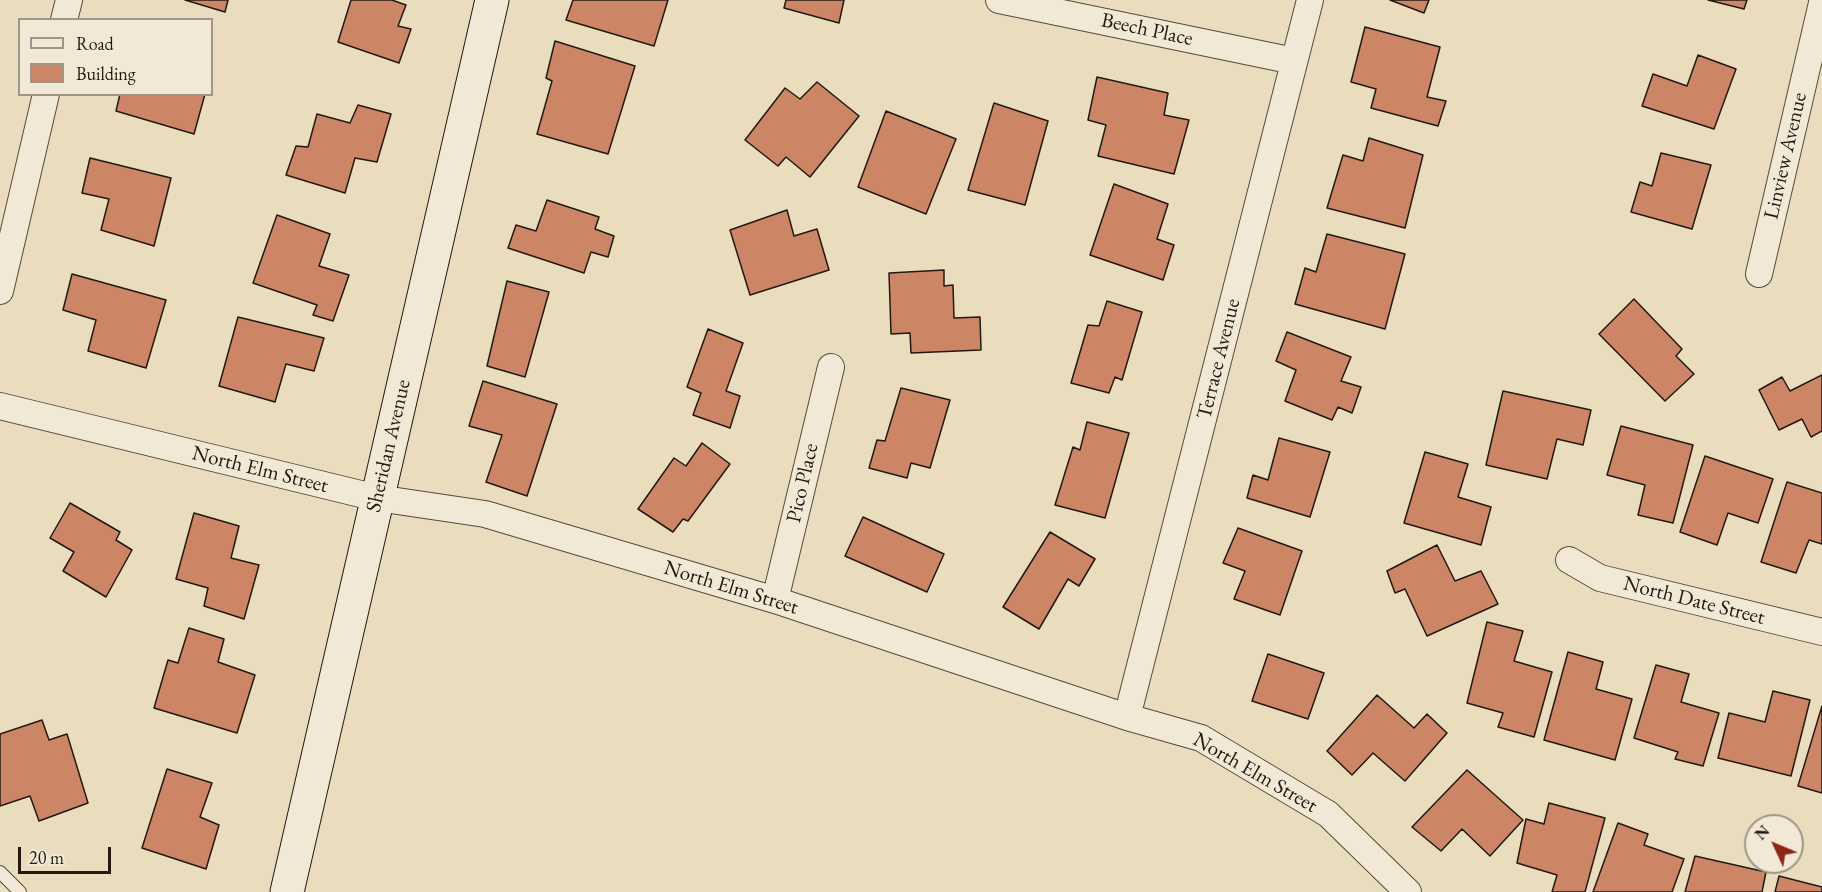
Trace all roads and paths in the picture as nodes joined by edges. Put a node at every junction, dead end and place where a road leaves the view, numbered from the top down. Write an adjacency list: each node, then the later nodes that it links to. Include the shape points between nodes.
1 (69, 0): 6 (street)
2 (492, 0): 13 (street, Sheridan Avenue)
3 (999, 0): 7 (street, Beech Place)
4 (1310, 0): 7 (street, Terrace Avenue)
5 (1822, 3): 9 (street, Linview Avenue)
6 (64, 18)
7 (1294, 61): 17 (street, Terrace Avenue)
8 (46, 96): 10 (street)
9 (1759, 274)
10 (0, 291)
11 (831, 367): 15 (street, Pico Place)
12 (0, 406): 13 (street, North Elm Street)
13 (377, 498): 15 (street, North Elm Street, via 485,514); 20 (street, Sheridan Avenue)
14 (1569, 560): 16 (street, North Date Street, via 1600,578)
15 (775, 600): 17 (street, North Elm Street)
16 (1822, 632)
17 (1127, 717): 21 (street, North Elm Street, via 1201,738 1328,814)
18 (0, 872): 19 (lane)
19 (20, 892)
20 (287, 892)
21 (1408, 892)

